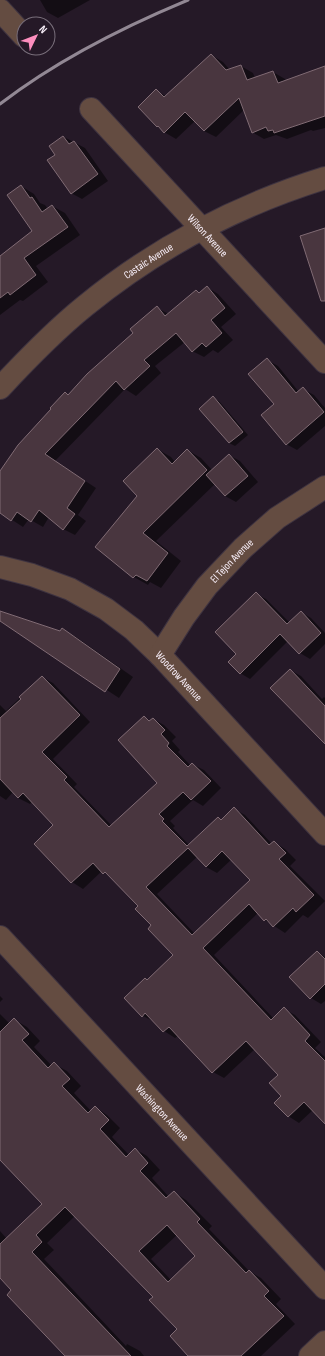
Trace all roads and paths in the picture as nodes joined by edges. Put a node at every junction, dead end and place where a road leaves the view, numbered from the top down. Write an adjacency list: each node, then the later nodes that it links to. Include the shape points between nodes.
1 (0, 10): 2 (street)
2 (16, 27)
3 (91, 109): 5 (street, Wilson Avenue)
4 (325, 178): 5 (street, Castaic Avenue, via 293,188)
5 (201, 229): 6 (street, Wilson Avenue); 7 (street, Castaic Avenue, via 146,261 86,305 38,347)
6 (325, 362)
7 (0, 388)
8 (325, 487): 10 (street, El Tejon Avenue, via 277,518 243,548 206,586)
9 (0, 566): 10 (street, Woodrow Avenue, via 32,574 70,589 106,609 134,630)
10 (160, 655): 11 (street, Woodrow Avenue)
11 (325, 834)
12 (0, 937): 13 (street, Washington Avenue)
13 (325, 1288)
14 (325, 1342): 15 (street)
15 (310, 1356)

